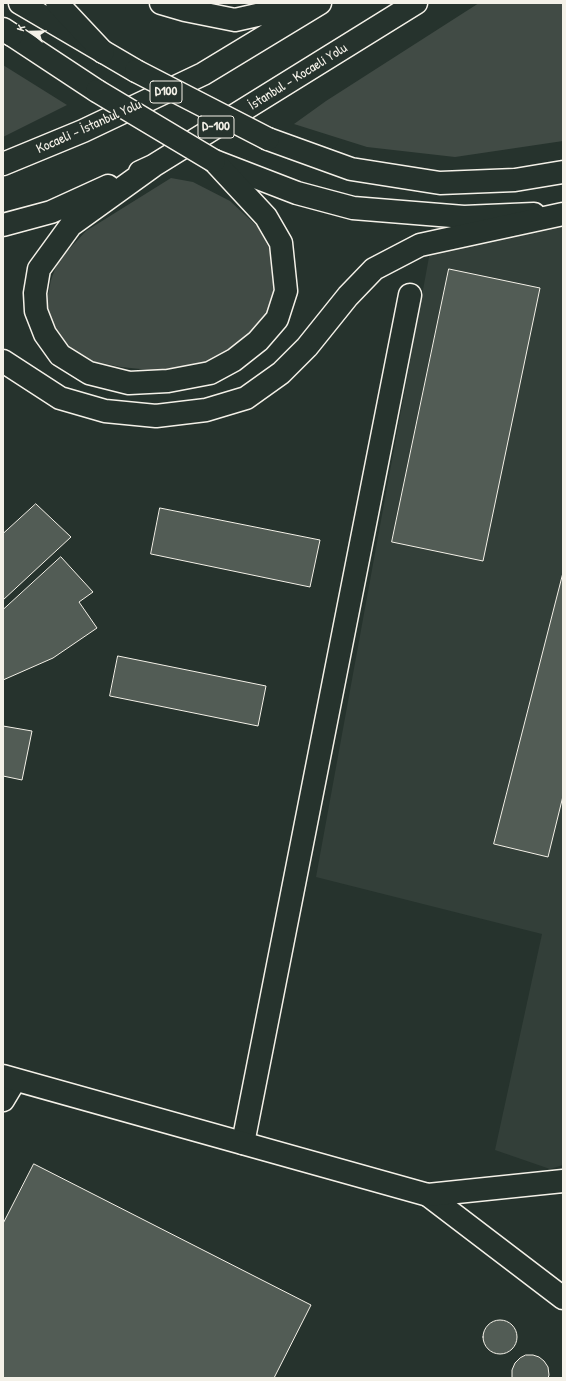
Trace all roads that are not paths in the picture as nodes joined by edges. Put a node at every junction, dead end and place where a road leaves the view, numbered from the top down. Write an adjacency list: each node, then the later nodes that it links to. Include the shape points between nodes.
1 (20, 3): 8 (main road)
2 (57, 3): 8 (main road)
3 (161, 3): 4 (main road, via 235,20 266,14)
4 (295, 3)
5 (320, 3): 10 (main road, Kocaeli - İstanbul Yolu / D100, via 203,74 83,131)
6 (416, 3): 11 (main road, İstanbul - Kocaeli Yolu / D-100)
7 (6, 31): 9 (main road, bridge, via 97,91)
8 (103, 52): 12 (main road, bridge, via 268,139 351,169 440,183 516,180)
9 (214, 161): 11 (main road, via 266,217 281,243 286,291 277,319 258,341 234,360 210,374 168,381 130,383 89,373 60,354 45,334 36,311 35,292 39,269 71,226); 13 (main road, via 297,193 353,208 464,217)
10 (3, 164)
11 (153, 166): 14 (main road, İstanbul - Kocaeli Yolu / D-100, via 52,212)
12 (563, 172)
13 (563, 214): 16 (main road, via 420,245 374,269 348,296 308,347 281,373 246,398 206,410 156,416 106,410 60,398)
14 (3, 226)
15 (410, 295): 19 (main road)
16 (3, 361)
17 (9, 1078): 18 (main road); 19 (main road)
18 (3, 1100)
19 (243, 1143): 21 (main road)
20 (563, 1181): 21 (main road)
21 (428, 1195): 22 (main road)
22 (563, 1298)

